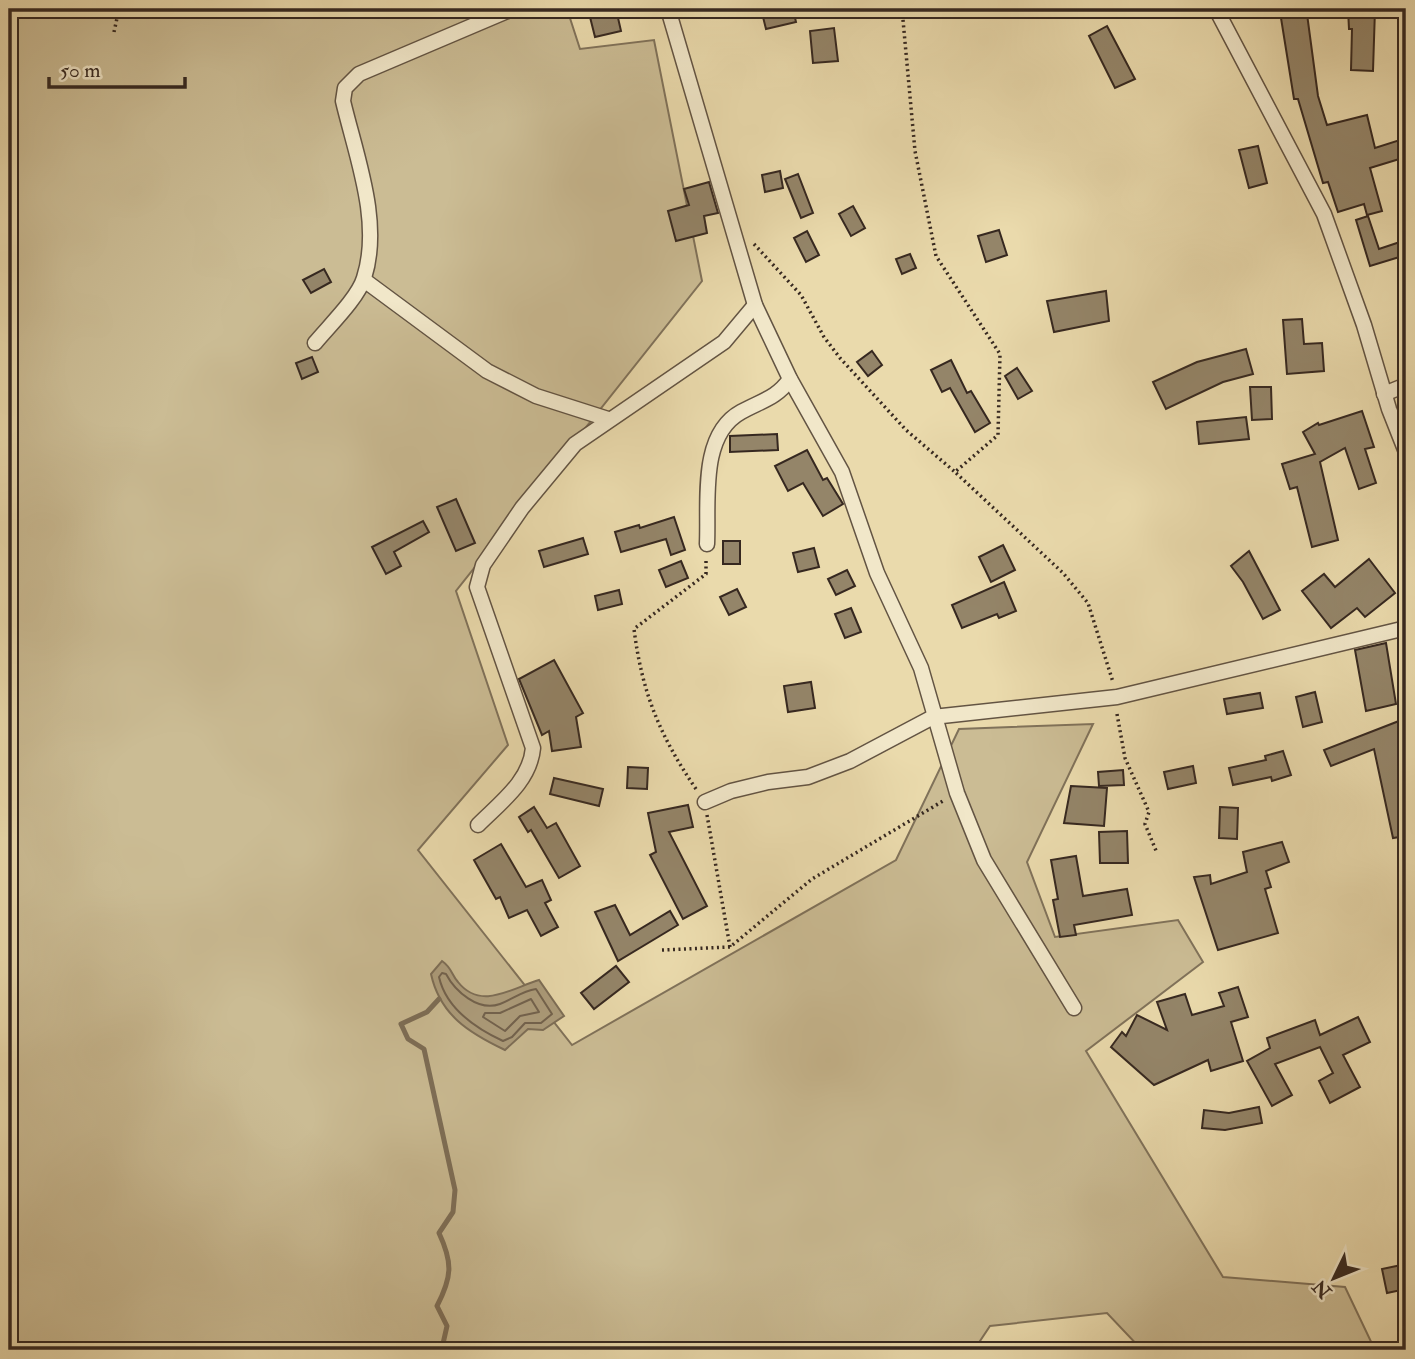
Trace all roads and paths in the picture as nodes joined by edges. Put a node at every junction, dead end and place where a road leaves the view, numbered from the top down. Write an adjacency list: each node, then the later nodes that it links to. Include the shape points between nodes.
1 (118, 9): 6 (path)
2 (512, 9): 8 (street, via 359,74 345,88 343,101 368,208 370,246)
3 (668, 9): 7 (street)
4 (902, 9): 16 (path, via 915,151 936,256 1000,354 998,435)
5 (1216, 9): 13 (street, via 1324,214)
6 (114, 32)
7 (732, 226): 9 (street); 16 (path, via 794,286 840,358 906,430)
8 (364, 280): 10 (street); 14 (street, via 487,371 536,396)
9 (755, 305): 11 (street); 14 (street, via 724,342)
10 (315, 344)
11 (790, 379): 17 (street, via 776,396 726,422 716,437); 20 (street, via 842,472 877,573 921,668)
12 (1406, 385): 13 (street)
13 (1384, 394): 15 (street)
14 (608, 419): 23 (street, via 575,444 557,465 522,508 478,576 477,587 533,748 531,764 517,786)
15 (1406, 452)
16 (955, 472): 19 (path, via 1063,573 1088,603)
17 (707, 544): 22 (path, via 706,574 634,629 640,673 667,747)
18 (1406, 628): 19 (street)
19 (1118, 697): 20 (street); 24 (path, via 1125,758 1149,812 1145,824)
20 (933, 718): 21 (street); 22 (street, via 808,778 756,785)
21 (957, 793): 25 (path, via 812,879); 27 (street, via 984,860)
22 (705, 802): 25 (path)
23 (478, 825)
24 (1157, 853)
25 (730, 947): 26 (path)
26 (662, 950)
27 (1074, 1008)

